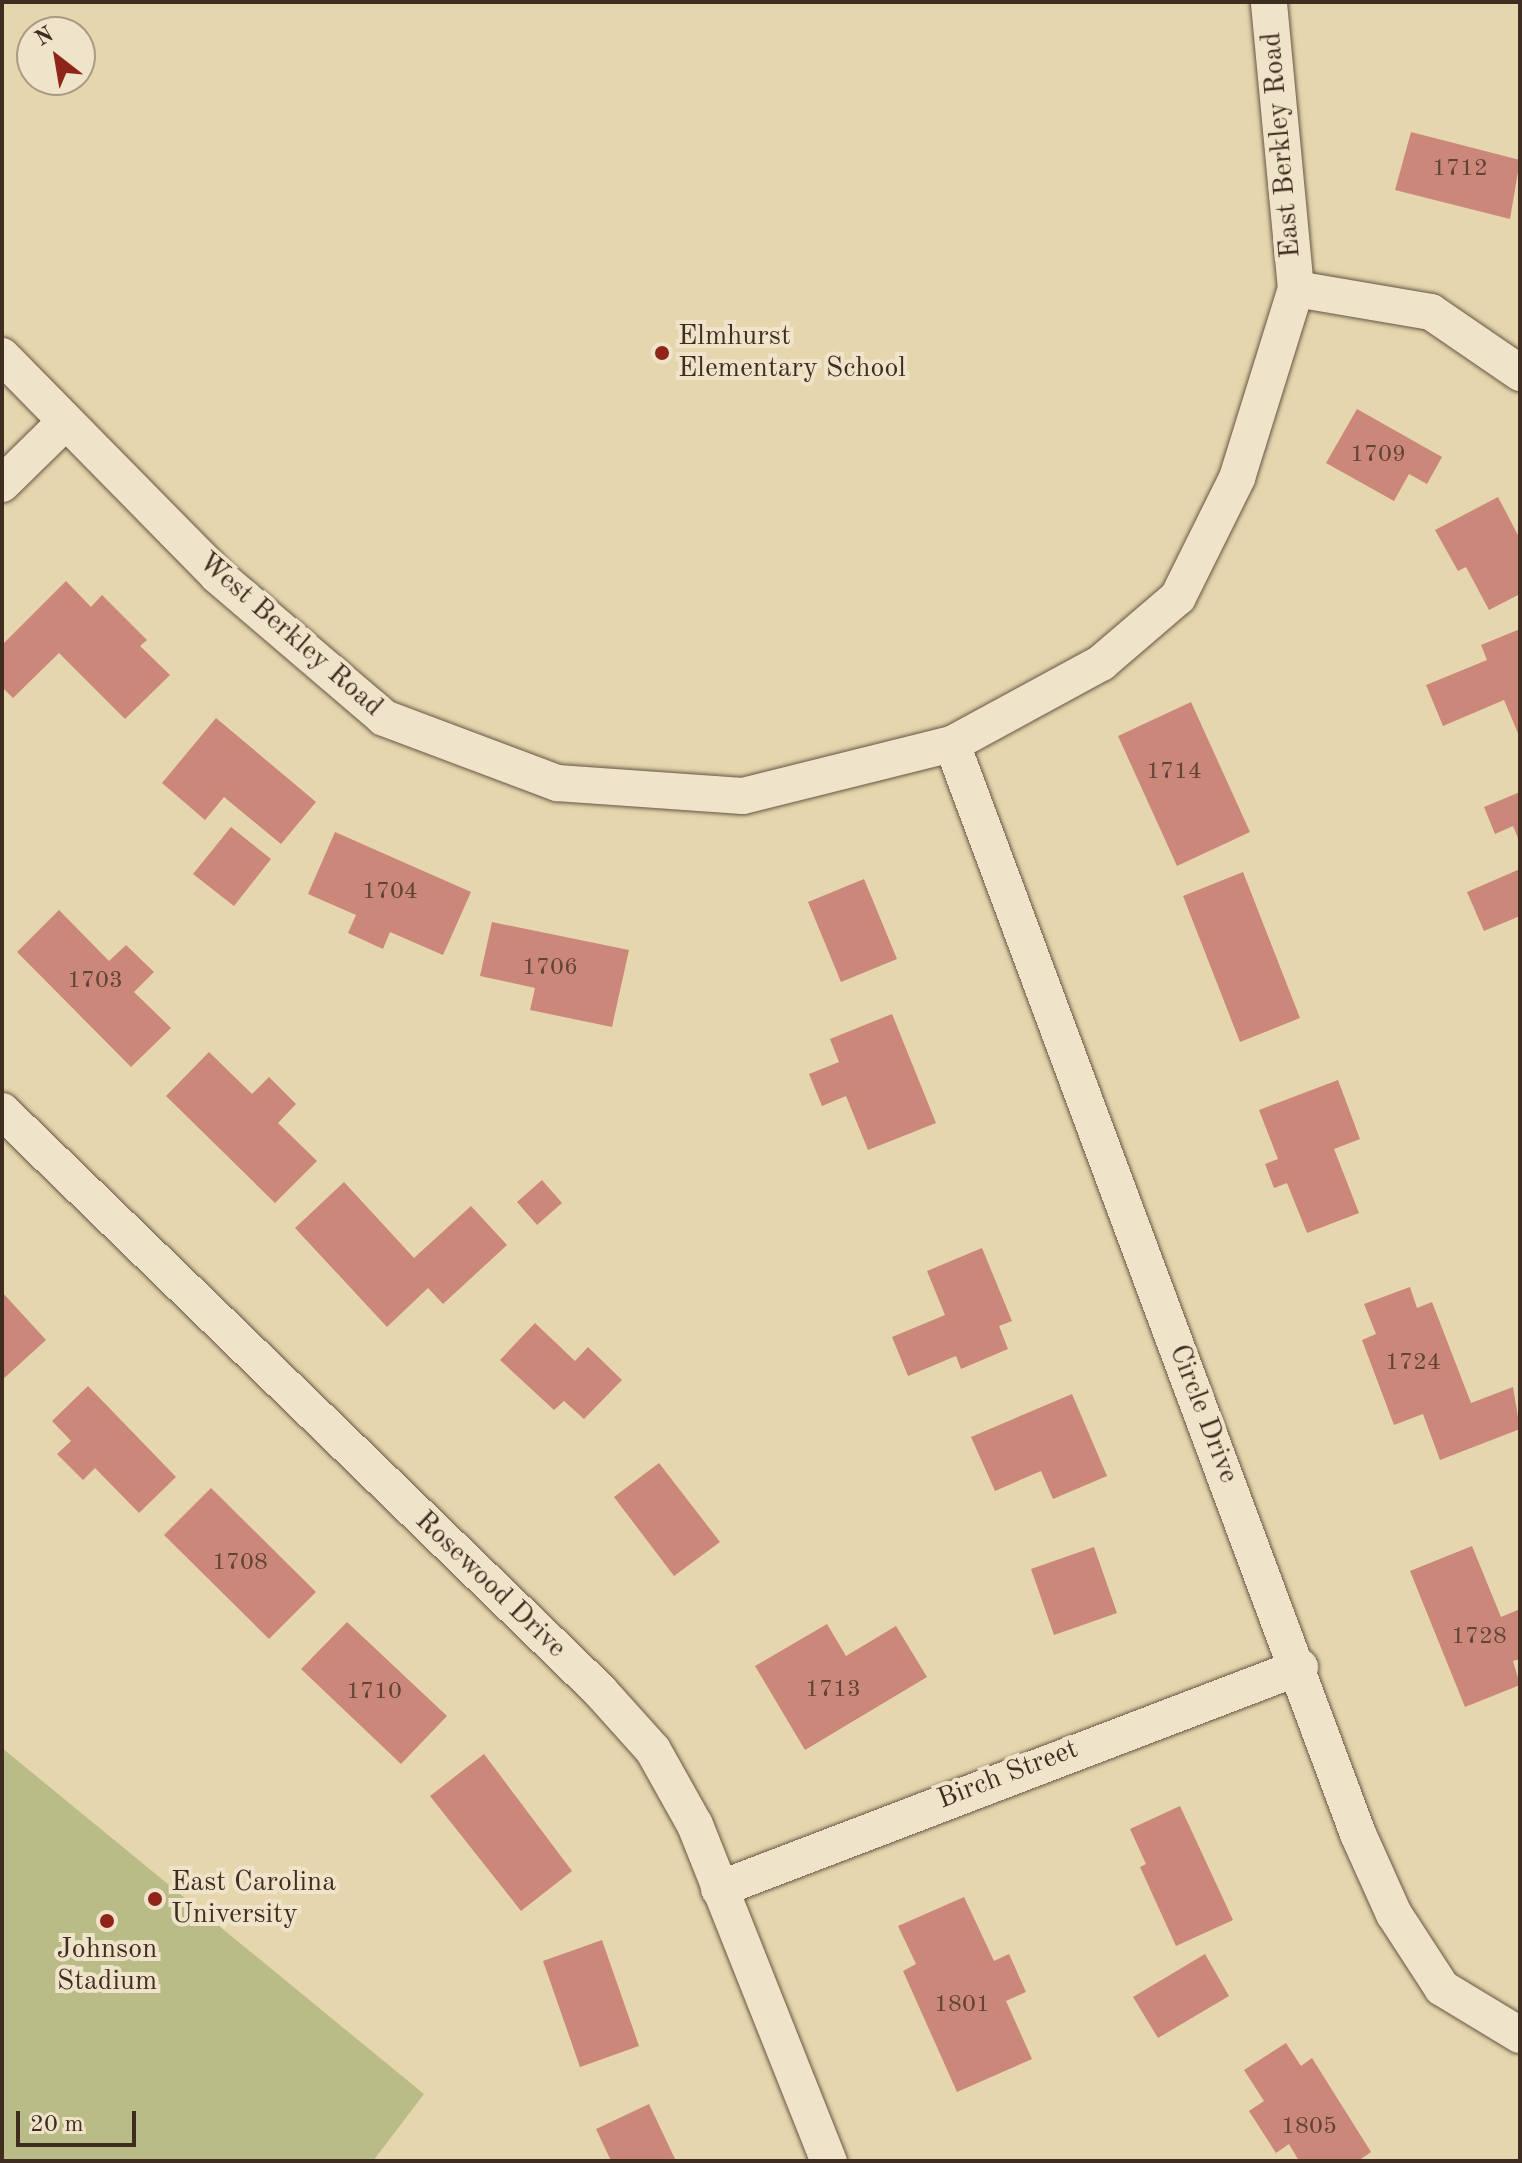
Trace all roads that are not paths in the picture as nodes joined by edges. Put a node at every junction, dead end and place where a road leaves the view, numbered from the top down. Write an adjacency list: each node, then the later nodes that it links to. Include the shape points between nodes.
1 (1269, 2): 2 (street, East Berkley Road)
2 (1296, 289): 4 (street, via 1431,312); 7 (street, West Berkley Road, via 1237,478 1178,597 1101,663)
3 (2, 356): 5 (street, West Berkley Road)
4 (1520, 373)
5 (65, 422): 6 (street); 7 (street, West Berkley Road, via 218,576 384,718 557,783 743,796)
6 (2, 484)
7 (952, 744): 9 (street, Circle Drive)
8 (2, 1111): 10 (street, Rosewood Drive, via 600,1691 653,1750 695,1825)
9 (1300, 1667): 10 (street, Birch Street); 11 (street, Circle Drive, via 1358,1834 1394,1914 1442,1988)
10 (719, 1889): 12 (street, Rosewood Drive)
11 (1520, 2035)
12 (829, 2161)

